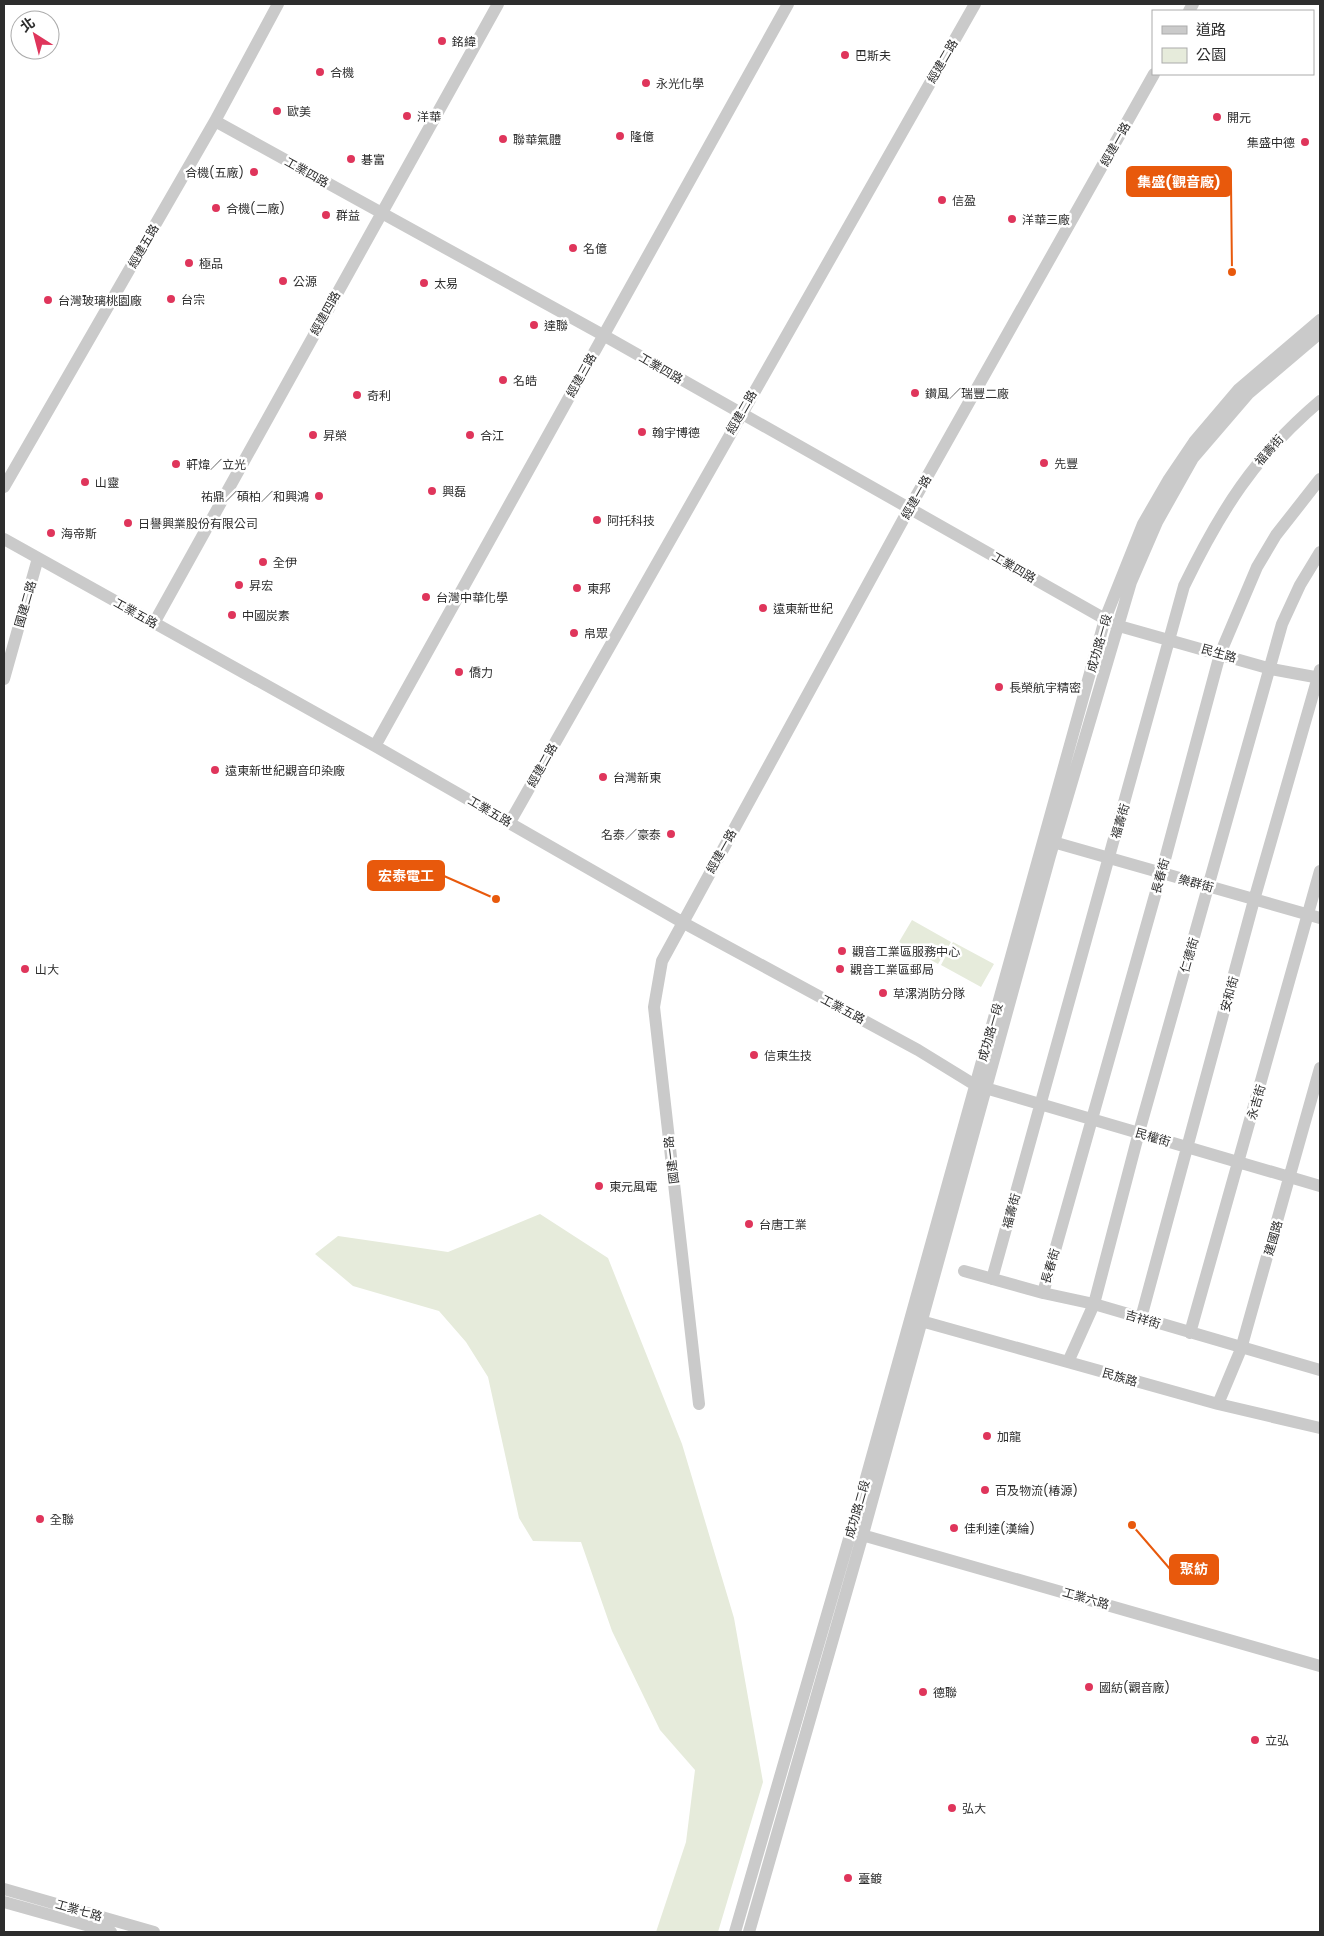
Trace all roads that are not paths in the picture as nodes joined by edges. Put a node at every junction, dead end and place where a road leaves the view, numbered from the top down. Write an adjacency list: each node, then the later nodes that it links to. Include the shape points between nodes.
1 (278, 4): 6 (street, 經建五路)
2 (498, 4): 7 (street, 經建四路)
3 (788, 4): 10 (street, 經建三路)
4 (975, 4): 12 (street, 經建二路)
5 (1153, 75): 15 (street, 經建一路)
6 (215, 121): 7 (street, 工業四路); 14 (street, 經建五路)
7 (381, 212): 10 (street, 工業四路); 20 (street, 經建四路)
8 (1320, 320): 19 (street, 成功路一段, via 1239,389 1194,442 1143,524)
9 (1320, 333): 21 (street, 成功路一段, via 1248,394 1193,458 1145,548 1131,582)
10 (604, 335): 12 (street, 工業四路); 27 (street, 經建三路)
11 (1320, 402): 22 (street, 福壽街, via 1278,439 1227,506 1184,586)
12 (740, 413): 15 (street, 工業四路); 28 (street, 經建二路)
13 (1320, 479): 23 (street, 長春街, via 1276,535 1262,559)
14 (4, 487)
15 (910, 507): 19 (street, 工業四路); 36 (street, 經建一路)
16 (4, 539): 18 (street, 工業五路)
17 (1320, 552): 24 (street, 仁德街, via 1282,624)
18 (38, 558): 20 (street, 工業五路); 26 (street, 國建二路)
19 (1105, 619): 21 (street, 工業四路); 29 (street, 成功路一段)
20 (154, 623): 27 (street, 工業五路)
21 (1119, 626): 22 (street, 民生路); 29 (street, 成功路一段)
22 (1171, 639): 23 (street, 民生路); 30 (street, 福壽街)
23 (1220, 654): 24 (street, 民生路); 32 (street, 長春街)
24 (1271, 669): 25 (street, 民生路); 33 (street, 仁德街)
25 (1319, 675): 34 (street, 安和街)
26 (4, 679)
27 (375, 746): 28 (street, 工業五路)
28 (510, 822): 36 (street, 工業五路)
29 (1049, 840): 30 (street, 樂群街); 38 (street, 成功路一段)
30 (1110, 858): 32 (street, 樂群街); 39 (street, 福壽街)
31 (1320, 871): 35 (street, 永吉街)
32 (1161, 874): 33 (street, 樂群街); 40 (street, 長春街)
33 (1209, 886): 34 (street, 樂群街); 41 (street, 仁德街)
34 (1254, 900): 35 (street, 樂群街); 42 (street, 安和街)
35 (1314, 916): 43 (street, 永吉街)
36 (682, 922): 38 (street, 工業五路); 57 (street, 國建一路, via 662,961 654,1007)
37 (1320, 1068): 44 (street, 建國路)
38 (980, 1087): 39 (street, 民權街); 50 (street, 成功路二段); 52 (street, 成功路二段)
39 (1040, 1105): 40 (street, 民權街); 47 (street, 福壽街)
40 (1091, 1119): 41 (street, 民權街); 48 (street, 長春街)
41 (1139, 1132): 42 (street, 民權街); 49 (street, 仁德街)
42 (1189, 1147): 43 (street, 民權街); 51 (street, 安和街)
43 (1239, 1160): 44 (street, 民權街); 53 (street, 永吉街)
44 (1290, 1176): 45 (street, 民權街); 54 (street, 建國路)
45 (1320, 1186)
46 (964, 1271): 47 (street, 吉祥街)
47 (992, 1279): 48 (street, 吉祥街)
48 (1042, 1293): 49 (street, 吉祥街)
49 (1094, 1304): 51 (street, 吉祥街); 55 (street, 仁德街)
50 (911, 1312): 52 (street); 60 (street, 成功路二段)
51 (1141, 1318): 53 (street, 吉祥街)
52 (921, 1321): 55 (street, 民族路); 60 (street, 成功路二段)
53 (1190, 1333): 54 (street, 吉祥街)
54 (1241, 1349): 56 (street, 吉祥街); 58 (street, 建國路)
55 (1068, 1362): 58 (street, 民族路)
56 (1320, 1370)
57 (699, 1404)
58 (1218, 1404): 59 (street, 民族路)
59 (1320, 1428)
60 (857, 1533): 61 (street, 工業六路); 66 (street, 成功路二段); 67 (street, 成功路二段)
61 (1320, 1666)
62 (4, 1889): 65 (street, 工業七路)
63 (4, 1902): 64 (street, 工業七路)
64 (112, 1932)
65 (154, 1932)
66 (735, 1932)
67 (750, 1932)

